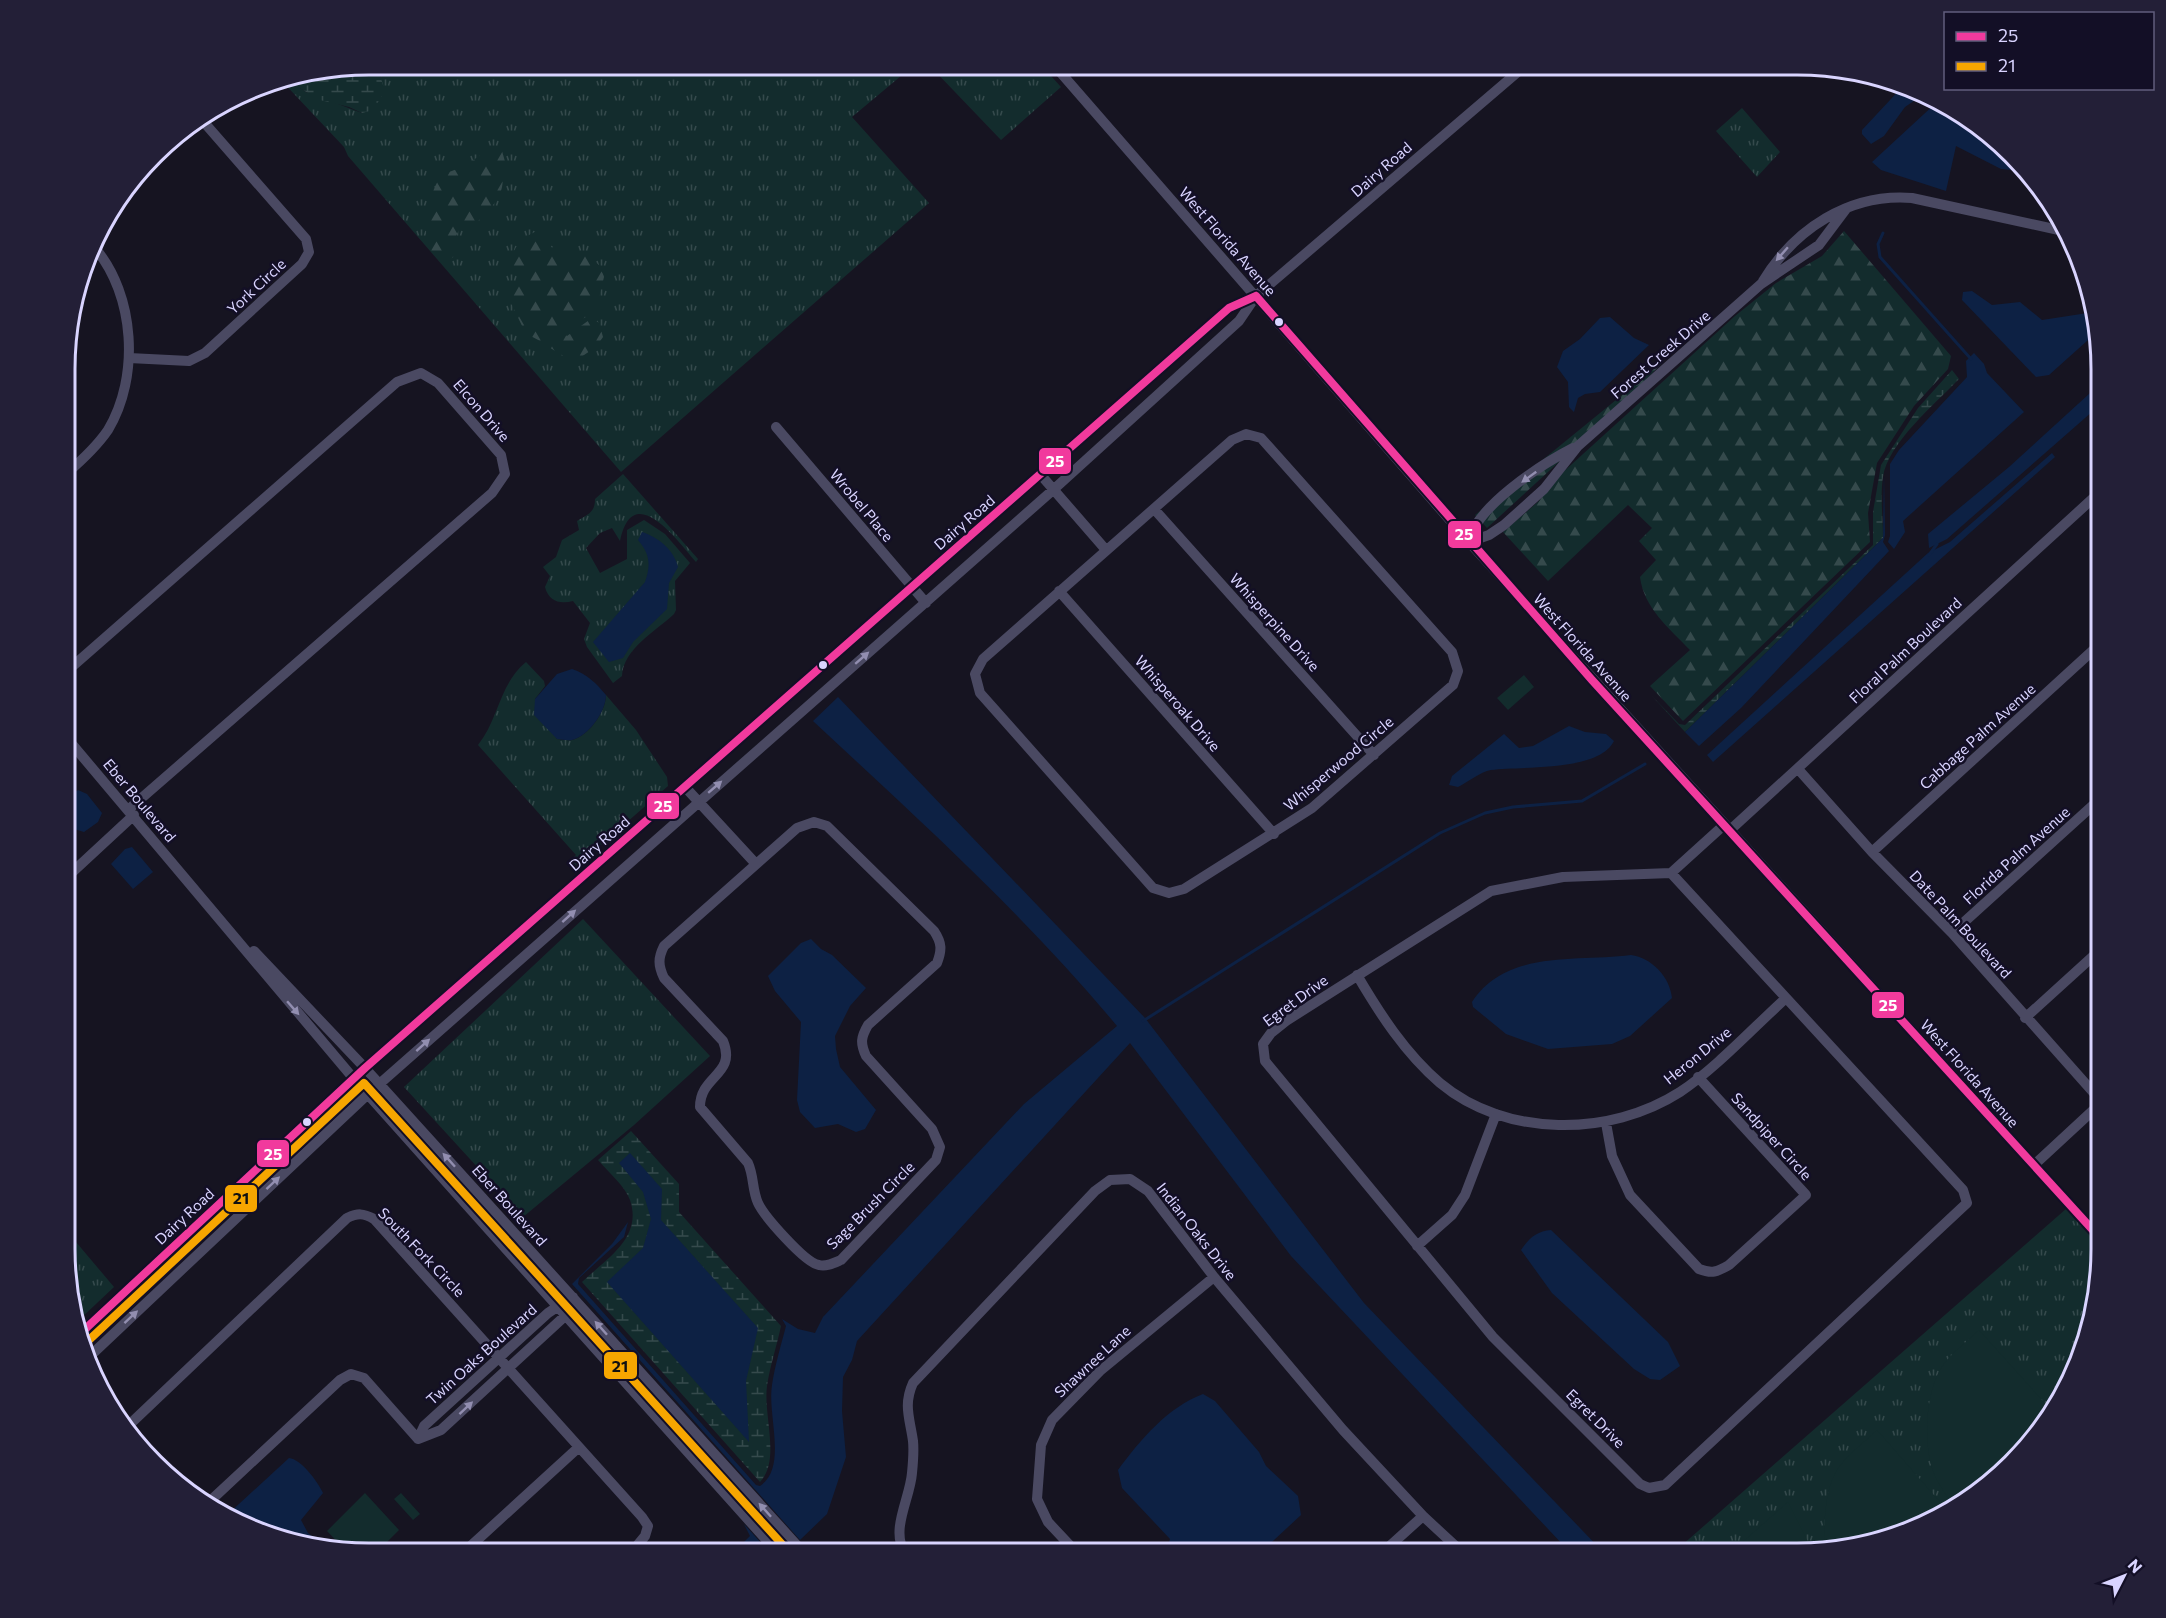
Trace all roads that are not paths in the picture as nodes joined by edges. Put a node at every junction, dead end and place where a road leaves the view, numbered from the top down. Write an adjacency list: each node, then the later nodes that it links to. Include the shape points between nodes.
1 (1063, 75): 10 (street, West Florida Avenue)
2 (1514, 75): 10 (street, Dairy Road)
3 (205, 124): 11 (street, York Circle, via 306,239 309,252 302,264 205,353 189,361)
4 (1846, 209): 5 (street, Forest Creek Drive, via 1880,197 1912,198); 6 (street, Forest Creek Drive); 7 (street, Forest Creek Drive)
5 (2056, 229)
6 (1797, 237): 7 (street); 9 (street, Forest Creek Drive, one-way to 9)
7 (1810, 253): 9 (street, Forest Creek Drive)
8 (98, 254): 11 (street, via 118,288)
9 (1761, 284): 13 (street, Forest Creek Drive)
10 (1256, 296): 15 (street, Dairy Road, via 1229,308); 16 (street, Dairy Road, via 1239,321); 19 (street, West Florida Avenue)
11 (129, 358): 14 (street, via 123,395 107,430)
12 (776, 427): 21 (street, Wrobel Place)
13 (1578, 446): 19 (street, Forest Creek Drive, via 1528,504 1489,535); 19 (street, Forest Creek Drive, one-way to 19, via 1557,456 1488,510 1471,532)
14 (75, 466)
15 (1041, 474): 16 (street); 21 (street, Dairy Road)
16 (1053, 490): 20 (street); 23 (street, Dairy Road)
17 (2091, 500): 28 (street, Floral Palm Boulevard)
18 (1154, 509): 20 (street, Whisperwood Circle); 27 (street, Whisperpine Drive); 27 (street, Whisperwood Circle, via 1232,440 1246,434 1261,438 1452,652 1458,671 1453,685)
19 (1469, 542): 33 (street, West Florida Avenue)
20 (1106, 550): 22 (street, Whisperwood Circle)
21 (912, 588): 23 (street, Wrobel Place); 29 (street, Dairy Road)
22 (1059, 591): 34 (street, Whisperoak Drive); 34 (street, Whisperwood Circle, via 983,659 975,674 980,693 1154,888 1169,893 1185,889)
23 (926, 603): 30 (street, Dairy Road, one-way to 23)
24 (2091, 652): 35 (street, Cabbage Palm Avenue)
25 (75, 664): 32 (street, Elcon Drive, via 397,382 421,373 438,382 501,455 505,474 492,494)
26 (75, 748): 32 (street, Eber Boulevard)
27 (1374, 755): 34 (street, Whisperwood Circle, via 1312,808)
28 (1798, 769): 33 (street, Floral Palm Boulevard); 35 (street, Date Palm Boulevard)
29 (685, 787): 30 (street); 45 (street, Dairy Road)
30 (698, 802): 36 (street); 48 (street, Dairy Road, one-way to 30)
31 (2091, 807): 40 (street, Florida Palm Avenue)
32 (131, 812): 37 (street, Elcon Drive); 39 (street, Eber Boulevard)
33 (1726, 828): 38 (street); 54 (street, West Florida Avenue)
34 (1274, 834)
35 (1872, 852): 40 (street, Date Palm Boulevard)
36 (756, 864): 36 (street, Sage Brush Circle, via 664,946 659,968 723,1041 727,1052 726,1062 705,1086 700,1107 748,1163 763,1211 807,1260 818,1265 831,1264 841,1260 936,1160 940,1147 932,1129 866,1056 861,1045 868,1025 937,963 942,950 940,940 827,826 804,824)
37 (75, 869)
38 (1671, 873): 42 (street, Egret Drive, via 1563,877 1491,891); 43 (street, Egret Drive)
39 (189, 882): 45 (street, Eber Boulevard); 47 (street, Eber Boulevard, one-way to 47)
40 (1952, 933): 44 (street, Date Palm Boulevard)
41 (2091, 958): 44 (street)
42 (1357, 975): 52 (street, Heron Drive, via 1403,1045 1440,1083); 56 (street, Egret Drive, via 1271,1033 1263,1044 1265,1061)
43 (1786, 998): 46 (street, Heron Drive); 56 (street, Egret Drive, via 1963,1191 1967,1203 1665,1485 1640,1485 1493,1337)
44 (2025, 1018): 49 (street, Date Palm Boulevard)
45 (365, 1068): 47 (street, Dairy Road); 48 (street, Eber Boulevard)
46 (1698, 1077): 53 (street, Heron Drive, via 1642,1112); 53 (street, Sandpiper Circle, via 1806,1195 1718,1271 1710,1274 1699,1269 1630,1195 1612,1156)
47 (354, 1079): 50 (street, Eber Boulevard); 61 (street, Dairy Road)
48 (379, 1084): 50 (street, Dairy Road); 58 (street, Eber Boulevard, one-way to 48)
49 (2091, 1091)
50 (368, 1094): 59 (street, Eber Boulevard); 62 (street, Dairy Road, one-way to 50)
51 (2091, 1111): 54 (street)
52 (1496, 1114): 53 (street, Heron Drive, via 1548,1125); 56 (street, via 1465,1195 1452,1215)
53 (1606, 1123)
54 (2034, 1165): 55 (street, West Florida Avenue)
55 (2091, 1228)
56 (1417, 1246)
57 (1214, 1277): 69 (street, Indian Oaks Drive, via 1342,1430); 74 (street, Indian Oaks Drive, via 1148,1191 1130,1179 1110,1180 1095,1191 913,1383 906,1410 913,1442 912,1473 898,1538); 75 (street, Shawnee Lane, via 1100,1371 1052,1420 1041,1445 1038,1499 1048,1522)
58 (573, 1297): 59 (street, Twin Oaks Boulevard); 60 (street, Twin Oaks Boulevard); 73 (street, Eber Boulevard, one-way to 58)
59 (557, 1307): 60 (street, Eber Boulevard); 63 (street, Twin Oaks Boulevard)
60 (565, 1316): 64 (street, Twin Oaks Boulevard); 72 (street, Eber Boulevard)
61 (86, 1328)
62 (94, 1352)
63 (500, 1356): 64 (street, South Fork Circle); 65 (street, South Fork Circle, via 374,1219 357,1214 347,1218); 66 (street, Twin Oaks Boulevard, via 424,1426)
64 (509, 1368): 66 (street, Twin Oaks Boulevard, one-way to 64, via 441,1430); 67 (street, South Fork Circle)
65 (132, 1423)
66 (418, 1439): 68 (street, via 364,1378 351,1374)
67 (579, 1447): 70 (street); 71 (street, South Fork Circle, via 648,1526)
68 (213, 1499)
69 (1423, 1516): 76 (street); 77 (street, Indian Oaks Drive)
70 (473, 1543)
71 (639, 1543)
72 (769, 1543)
73 (795, 1543)
74 (900, 1543)
75 (1068, 1543)
76 (1393, 1543)
77 (1452, 1543)

